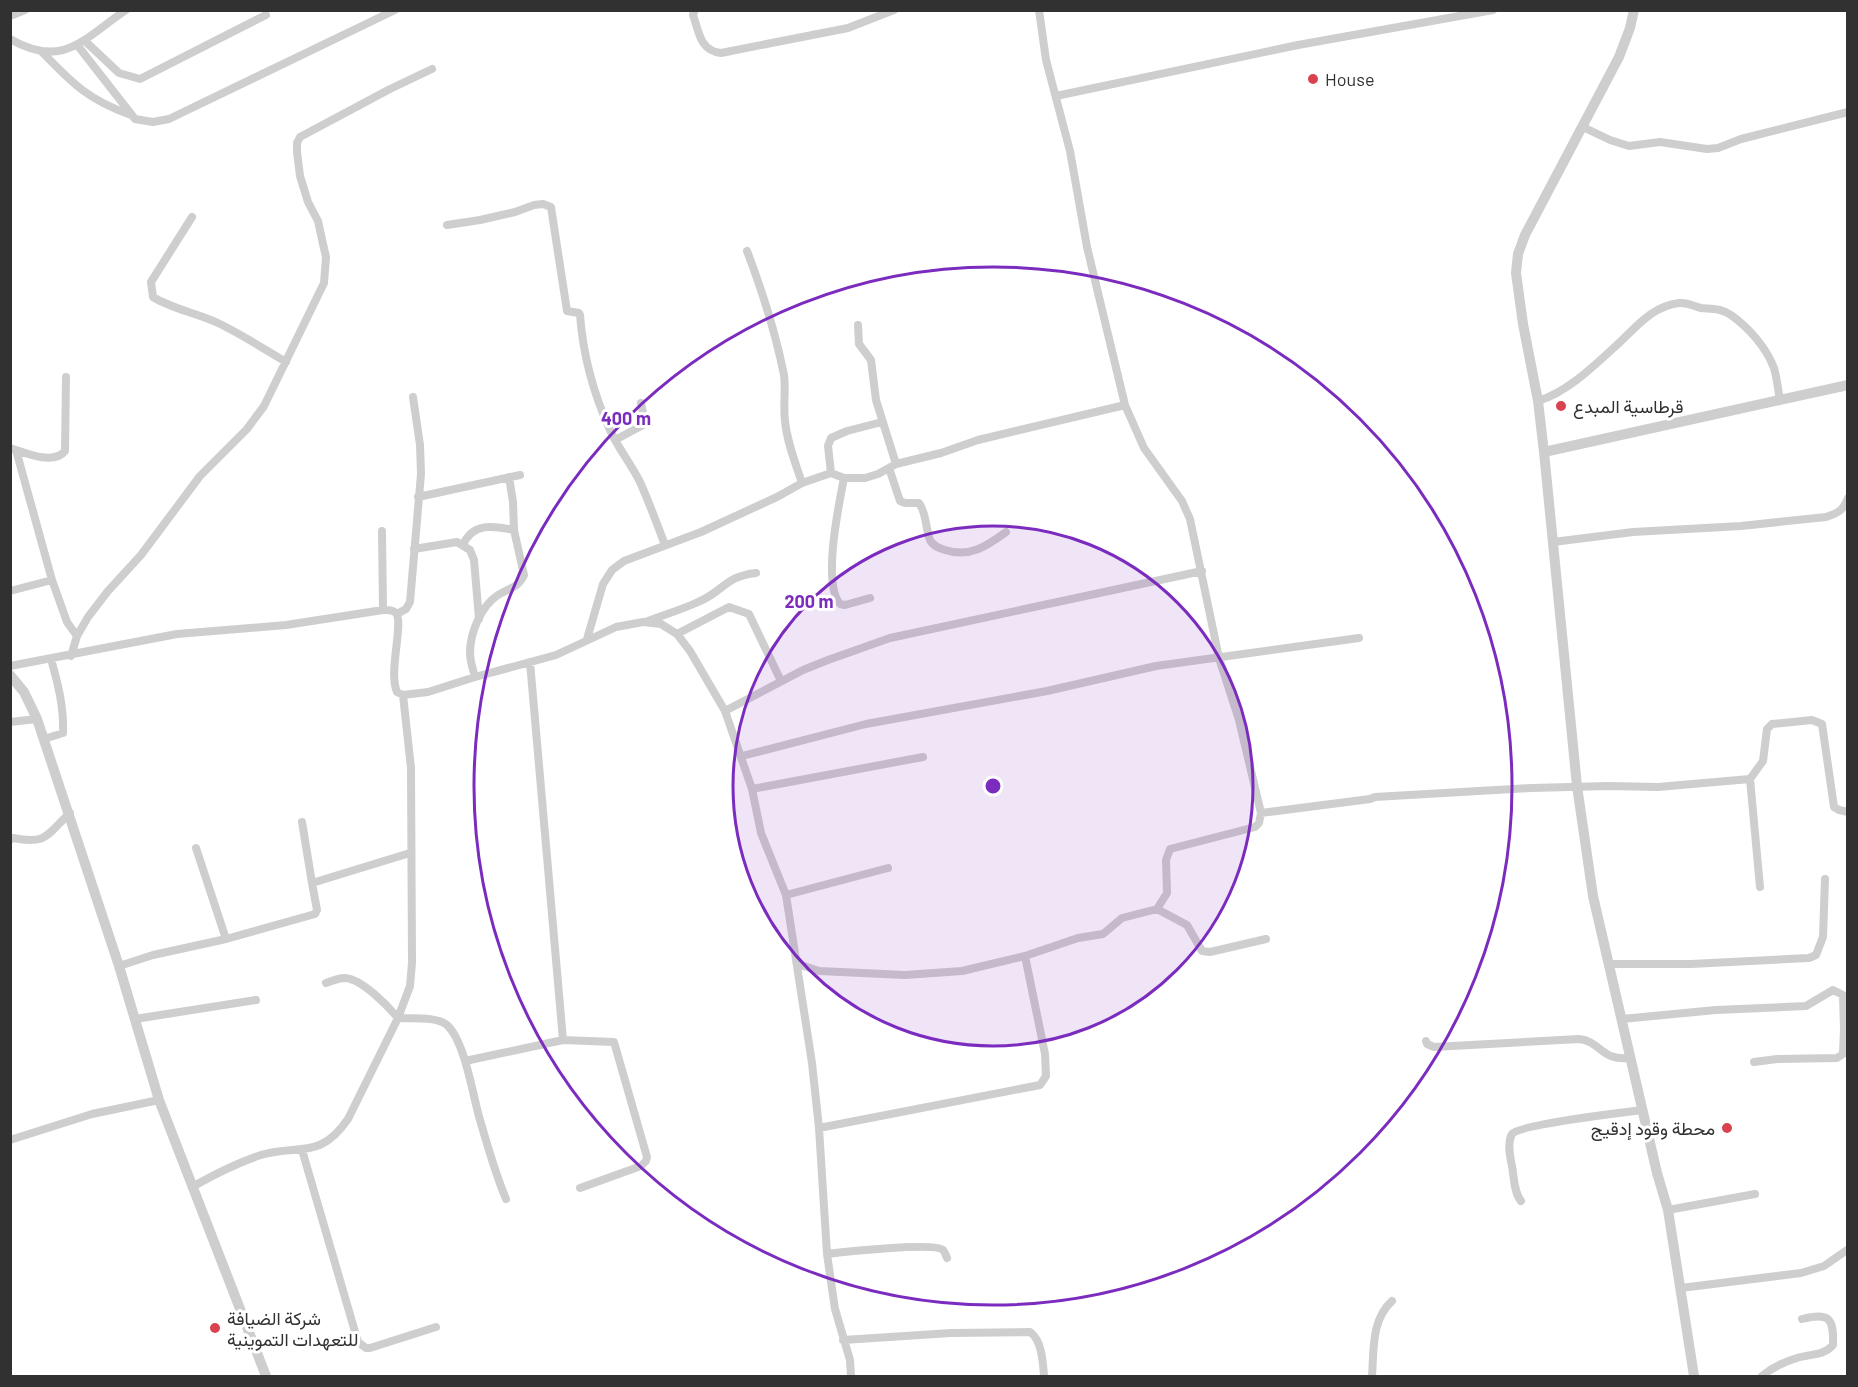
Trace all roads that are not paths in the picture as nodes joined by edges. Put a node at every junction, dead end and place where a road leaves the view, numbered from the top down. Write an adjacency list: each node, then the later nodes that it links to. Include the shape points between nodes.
1 (25, 10): 10 (street)
2 (126, 10): 12 (street)
3 (395, 10): 17 (street, via 169,119 142,122)
4 (695, 10): 5 (street, via 693,15 703,44 711,52 721,53 848,28)
5 (894, 10)
6 (1039, 10): 15 (street)
7 (1493, 10): 15 (street, via 1186,67)
8 (1634, 10): 18 (street, via 1619,57)
9 (266, 15): 12 (street, via 140,79 119,73)
10 (10, 16)
11 (10, 39): 13 (street)
12 (81, 44): 13 (street, via 66,50); 17 (street)
13 (41, 51): 17 (street, via 74,85 99,102)
14 (432, 69): 23 (street, via 300,137 297,143 300,176 318,221 326,257 324,283)
15 (1056, 96): 30 (street)
16 (1848, 112): 18 (street, via 1707,149 1660,141 1629,146)
17 (131, 115)
18 (1583, 127): 28 (street, via 1526,235 1516,264)
19 (192, 217): 23 (street, via 151,282 153,297 219,324)
20 (447, 225): 32 (street, via 492,218 534,205 551,207 567,311 580,315 594,385)
21 (747, 251): 40 (street, via 768,304 784,377 785,422)
22 (858, 325): 31 (street, via 859,344 871,360)
23 (286, 362): 62 (street, via 264,406 247,429 200,476)
24 (66, 377): 33 (street, via 65,451 55,458)
25 (1848, 385): 27 (street)
26 (413, 397): 41 (street, via 420,445)
27 (1780, 400): 28 (street, via 1774,368 1746,326 1723,309 1678,303 1648,315 1579,377 1552,397); 34 (street)
28 (1538, 401): 34 (street)
29 (641, 403): 32 (street, via 643,425)
30 (1125, 405): 35 (street, via 978,440); 50 (street, via 1144,448 1182,501)
31 (882, 422): 35 (street); 36 (street, via 831,438)
32 (615, 440): 48 (street, via 639,480)
33 (13, 449): 52 (street)
34 (1544, 452): 46 (street)
35 (893, 466): 39 (street, via 865,478); 45 (street, via 900,501 919,503 931,542 941,549 962,554 981,550)
36 (831, 473): 39 (street); 40 (street)
37 (520, 475): 38 (street)
38 (509, 477): 41 (street); 43 (street)
39 (844, 478): 55 (street, via 833,547 836,600 845,605)
40 (802, 483): 48 (street)
41 (418, 497): 49 (street)
42 (1848, 498): 46 (street, via 1839,513 1826,517)
43 (513, 530): 47 (street, via 483,526 472,532); 59 (street, via 524,575 517,587 497,596)
44 (382, 531): 57 (street)
45 (1006, 532)
46 (1553, 542): 81 (street)
47 (463, 545): 49 (street, via 456,542); 59 (street, via 474,560)
48 (665, 546): 64 (street, via 624,561 612,570 603,584)
49 (414, 549): 58 (street, via 410,602)
50 (1202, 572): 66 (street); 72 (street, via 890,638)
51 (756, 573): 54 (street, via 731,579)
52 (52, 580): 53 (street); 62 (street)
53 (10, 591)
54 (713, 594): 56 (street); 60 (street)
55 (870, 598)
56 (729, 606): 61 (street); 72 (street, via 749,614)
57 (382, 610): 58 (street); 65 (street, via 286,625 177,634)
58 (397, 614): 73 (street, via 400,621 393,684)
59 (478, 619): 71 (street, via 470,654)
60 (643, 622): 61 (street, via 661,624); 64 (street, via 616,627)
61 (677, 634): 74 (street)
62 (76, 636): 65 (street)
63 (1359, 638): 66 (street)
64 (587, 639): 68 (street, via 556,655)
65 (71, 656): 67 (street)
66 (1219, 658): 78 (street, via 1156,666 1047,691 866,724); 85 (street, via 1239,720)
67 (51, 659): 69 (street); 77 (street, via 64,715 63,733)
68 (530, 662): 71 (street); 108 (street)
69 (10, 666)
70 (10, 675): 75 (street, via 24,692)
71 (475, 677): 73 (street, via 428,692)
72 (781, 681): 74 (street)
73 (403, 694): 89 (street, via 411,768)
74 (725, 711): 78 (street)
75 (37, 719): 76 (street); 77 (street)
76 (10, 722)
77 (44, 739): 84 (street)
78 (742, 756): 82 (street)
79 (923, 757): 82 (street)
80 (1750, 779): 81 (street, via 1658,787); 83 (street, via 1763,761 1769,725 1818,721 1824,729 1834,807); 93 (street)
81 (1577, 786): 85 (street, via 1375,797); 100 (street, via 1593,896)
82 (752, 789): 94 (street, via 761,833)
83 (1848, 812)
84 (70, 813): 87 (street, via 47,837 38,841); 101 (street)
85 (1261, 813): 95 (street, via 1255,827 1170,849 1166,860 1167,893)
86 (302, 822): 92 (street)
87 (10, 840)
88 (196, 848): 96 (street)
89 (410, 854): 92 (street); 104 (street, via 412,963 410,986)
90 (888, 868): 94 (street)
91 (1825, 879): 100 (street, via 1823,937 1816,955 1809,958)
92 (312, 883): 96 (street, via 315,914)
93 (1760, 887)
94 (786, 895): 99 (street)
95 (1157, 909): 97 (street, via 1187,925 1202,951); 98 (street, via 1122,918 1103,934)
96 (226, 939): 101 (street)
97 (1266, 939)
98 (1025, 956): 99 (street, via 930,975 819,971); 115 (street, via 1045,1054 1044,1082)
99 (798, 964): 115 (street)
100 (1609, 964): 106 (street)
101 (119, 966): 105 (street)
102 (326, 983): 104 (street, via 345,978 354,982 383,1000)
103 (256, 1000): 105 (street)
104 (398, 1018): 111 (street, via 437,1020 447,1025); 117 (street, via 339,1131 328,1142)
105 (135, 1019): 113 (street)
106 (1622, 1019): 107 (street, via 1806,1006 1833,990 1843,995); 110 (street)
107 (1846, 1029): 112 (street, via 1844,1054 1837,1058)
108 (563, 1040): 111 (street); 119 (street, via 614,1042 647,1156 641,1166)
109 (1426, 1041): 110 (street, via 1434,1047 1579,1039 1607,1056)
110 (1630, 1058): 114 (street)
111 (465, 1061): 121 (street)
112 (1754, 1062)
113 (159, 1100): 116 (street, via 92,1114); 118 (street)
114 (1642, 1110): 122 (street, via 1590,1116 1512,1133 1510,1155); 123 (street)
115 (819, 1128): 125 (street)
116 (10, 1140)
117 (302, 1150): 118 (street, via 263,1154 230,1166); 130 (street, via 358,1342 370,1348)
118 (192, 1187): 132 (street)
119 (580, 1188)
120 (1755, 1194): 123 (street)
121 (506, 1199)
122 (1521, 1201)
123 (1668, 1210): 127 (street)
124 (1847, 1250): 127 (street, via 1824,1266 1801,1273)
125 (827, 1254): 126 (street, via 936,1247); 131 (street)
126 (947, 1258)
127 (1681, 1288): 136 (street)
128 (1392, 1301): 135 (street, via 1376,1327)
129 (1802, 1319): 137 (street, via 1815,1315 1829,1318 1833,1323 1833,1345 1823,1352 1775,1366)
130 (436, 1327)
131 (843, 1340): 133 (street); 134 (street, via 1030,1332 1037,1340)
132 (266, 1377)
133 (851, 1377)
134 (1044, 1377)
135 (1372, 1377)
136 (1694, 1377)
137 (1762, 1377)

